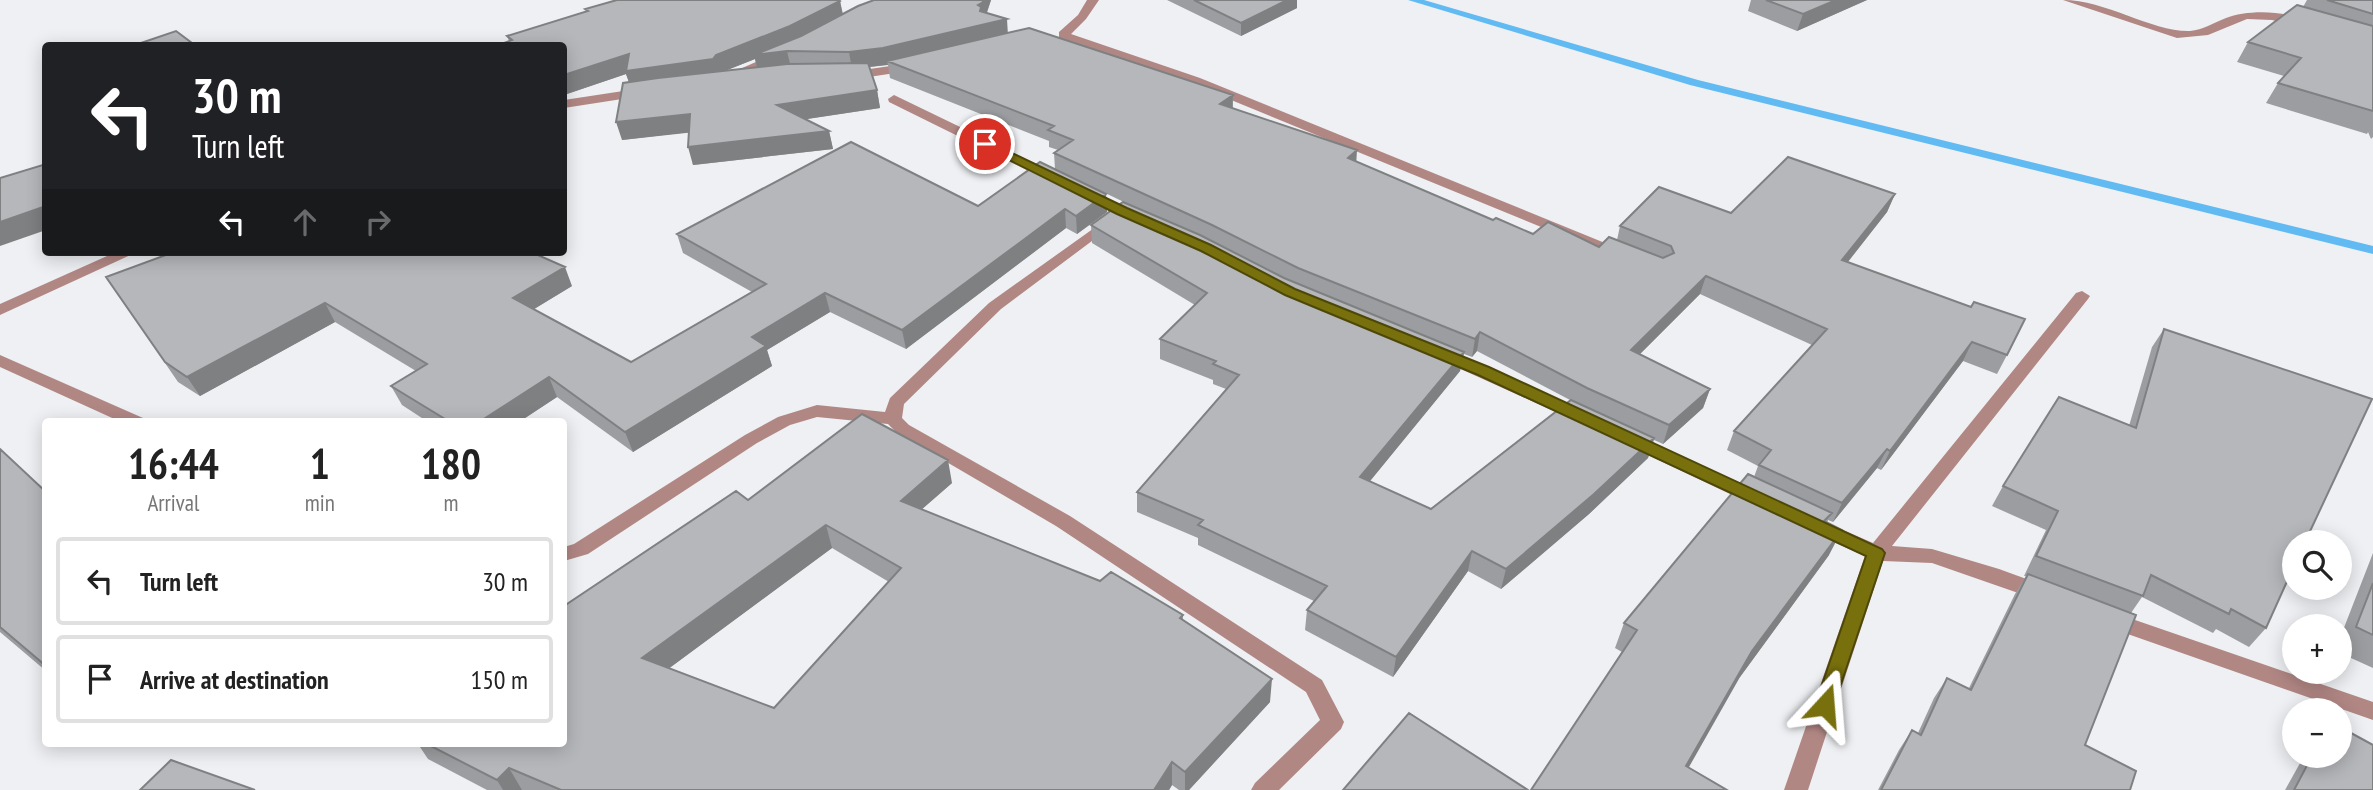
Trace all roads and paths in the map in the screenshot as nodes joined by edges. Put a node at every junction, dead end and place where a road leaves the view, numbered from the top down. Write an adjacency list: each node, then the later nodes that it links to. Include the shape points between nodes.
1 (1093, 0): 3 (street)
2 (2069, 0): 4 (street, via 2194,36 2239,17 2276,17)
3 (1073, 27): 5 (street); 16 (street, via 1063,35 1196,81)
4 (2314, 27)
5 (1047, 34)
6 (787, 53): 9 (street, via 713,84)
7 (929, 63): 8 (street)
8 (839, 76)
9 (765, 78)
10 (663, 89): 12 (street)
11 (894, 99): 13 (street)
12 (567, 104)
13 (1122, 211): 14 (street); 22 (street, via 995,306 896,402)
14 (1158, 227)
15 (120, 256): 18 (street)
16 (1633, 259)
17 (2082, 296): 28 (street)
18 (0, 310)
19 (1419, 345): 23 (street)
20 (0, 360): 21 (street)
21 (128, 418)
22 (893, 419): 27 (street, via 817,411 784,421 581,549); 32 (street, via 1063,521 1314,686 1333,722)
23 (1592, 422)
24 (1616, 433): 25 (street)
25 (1777, 508)
26 (1801, 519): 28 (street)
27 (567, 553)
28 (1876, 553): 29 (street, via 1932,556); 33 (street)
29 (2054, 597)
30 (2090, 612): 31 (street)
31 (2373, 711)
32 (1263, 790)
33 (1796, 790)

